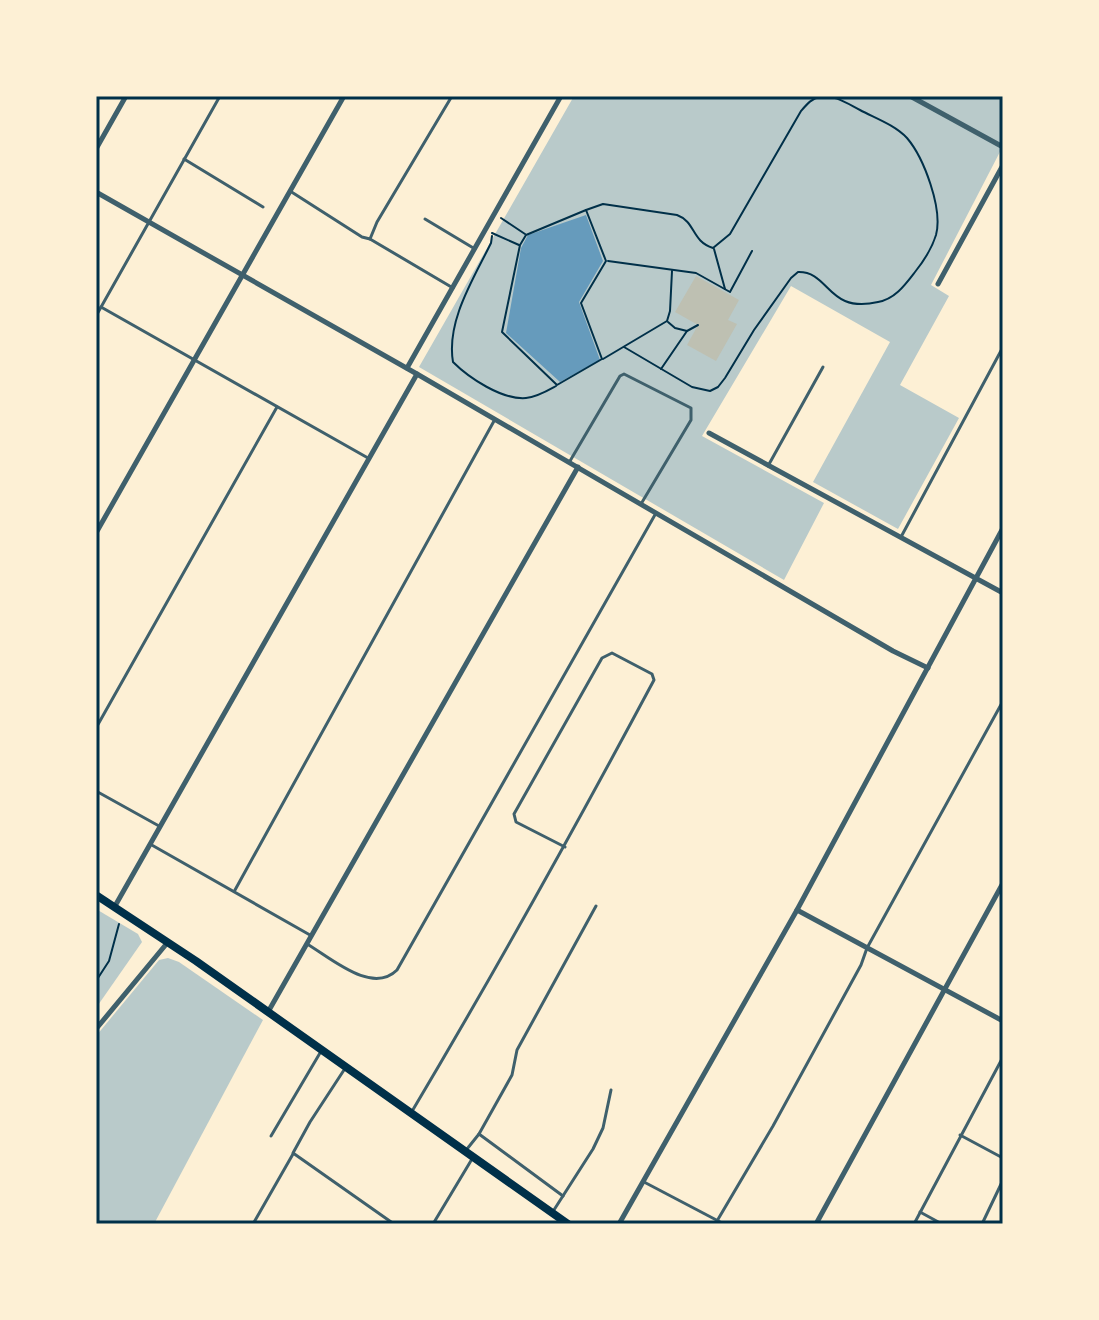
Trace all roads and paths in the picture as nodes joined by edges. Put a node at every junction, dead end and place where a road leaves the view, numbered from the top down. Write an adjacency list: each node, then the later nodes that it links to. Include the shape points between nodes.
1 (126, 96): 9 (street)
2 (220, 96): 10 (lane)
3 (344, 96): 12 (street)
4 (452, 96): 22 (lane)
5 (561, 96): 16 (street)
6 (910, 96): 8 (street)
7 (837, 98): 24 (path, via 817,97 801,111 730,234); 44 (path, via 905,136 924,164 936,233 920,265 891,298 863,304 838,299 814,276 798,272 718,387 701,390)
8 (1003, 147)
9 (96, 149)
10 (184, 159): 14 (lane); 18 (lane)
11 (1003, 165): 30 (street)
12 (290, 191): 22 (lane); 29 (street)
13 (96, 192): 18 (street)
14 (263, 207)
15 (586, 210): 21 (path); 24 (path, via 603,204 677,215 685,218 702,244); 27 (path)
16 (495, 214): 19 (street); 21 (path)
17 (425, 219): 25 (lane)
18 (148, 221): 29 (street); 33 (lane)
19 (485, 230): 20 (path); 25 (street)
20 (492, 233): 23 (path); 46 (path, via 453,335 453,362 511,397 527,398)
21 (526, 235): 23 (path)
22 (370, 239): 31 (lane)
23 (520, 245): 46 (path, via 502,332)
24 (713, 248): 32 (path)
25 (475, 249): 31 (street)
26 (752, 251): 32 (path, via 730,292)
27 (606, 261): 28 (path); 40 (path, via 581,303)
28 (672, 271): 32 (path, via 696,273); 35 (path)
29 (242, 274): 41 (street); 43 (street)
30 (938, 284)
31 (453, 288): 43 (street)
32 (725, 289)
33 (101, 307): 34 (lane); 41 (lane)
34 (96, 316)
35 (667, 321): 37 (path); 38 (path)
36 (698, 325): 37 (path)
37 (687, 331): 44 (path)
38 (624, 347): 40 (path); 44 (path)
39 (1003, 347): 58 (lane)
40 (602, 359): 46 (path)
41 (194, 360): 47 (lane); 57 (street)
42 (823, 367): 52 (lane)
43 (407, 368): 45 (street)
44 (661, 369)
45 (417, 374): 48 (street); 50 (street)
46 (557, 385)
47 (277, 407): 50 (lane); 63 (lane)
48 (495, 419): 51 (street); 69 (lane)
49 (709, 433): 52 (street)
50 (368, 458): 65 (street)
51 (570, 462): 53 (street); 54 (lane, via 624,374 691,408 691,420)
52 (768, 466): 58 (street)
53 (578, 467): 54 (street); 75 (street)
54 (641, 504): 55 (street)
55 (656, 512): 61 (street); 77 (lane, via 397,970 381,980 366,979)
56 (1003, 528): 59 (street)
57 (96, 533)
58 (901, 537): 59 (street)
59 (976, 577): 60 (street); 61 (street)
60 (1003, 593)
61 (928, 668): 73 (street)
62 (1003, 701): 78 (lane)
63 (96, 728)
64 (96, 791): 65 (lane)
65 (160, 827): 66 (street)
66 (150, 844): 69 (lane); 71 (street)
67 (565, 847): 67 (lane, via 654,680 612,653 602,658 514,814 516,822); 88 (lane)
68 (1003, 883): 80 (street)
69 (235, 890): 75 (lane)
70 (96, 895): 71 (main road)
71 (115, 906): 76 (main road)
72 (596, 906): 89 (lane, via 517,1050 512,1075)
73 (797, 910): 78 (street); 96 (street)
74 (122, 920): 79 (path, via 109,961)
75 (311, 936): 77 (street)
76 (168, 942): 81 (main road); 83 (street)
77 (307, 944): 81 (street)
78 (867, 948): 80 (street); 100 (lane)
79 (96, 981)
80 (945, 990): 82 (street); 107 (street)
81 (268, 1012): 84 (main road)
82 (1003, 1021)
83 (96, 1029)
84 (322, 1050): 86 (main road); 91 (lane)
85 (1003, 1057): 90 (lane)
86 (346, 1067): 88 (main road); 92 (lane)
87 (611, 1090): 97 (lane, via 598,1138)
88 (411, 1113): 93 (main road)
89 (479, 1134): 93 (lane); 97 (lane)
90 (960, 1135): 94 (lane); 98 (lane)
91 (271, 1136)
92 (293, 1153): 101 (lane); 102 (lane)
93 (469, 1154): 99 (main road); 103 (lane)
94 (1003, 1162)
95 (1003, 1180): 110 (lane)
96 (644, 1182): 100 (lane); 105 (street)
97 (563, 1196): 99 (lane)
98 (920, 1212): 108 (lane); 109 (lane)
99 (552, 1213): 104 (main road)
100 (717, 1221): 106 (lane)
101 (253, 1224)
102 (394, 1224)
103 (433, 1224)
104 (568, 1224)
105 (619, 1224)
106 (724, 1224)
107 (816, 1224)
108 (914, 1224)
109 (942, 1224)
110 (982, 1224)

